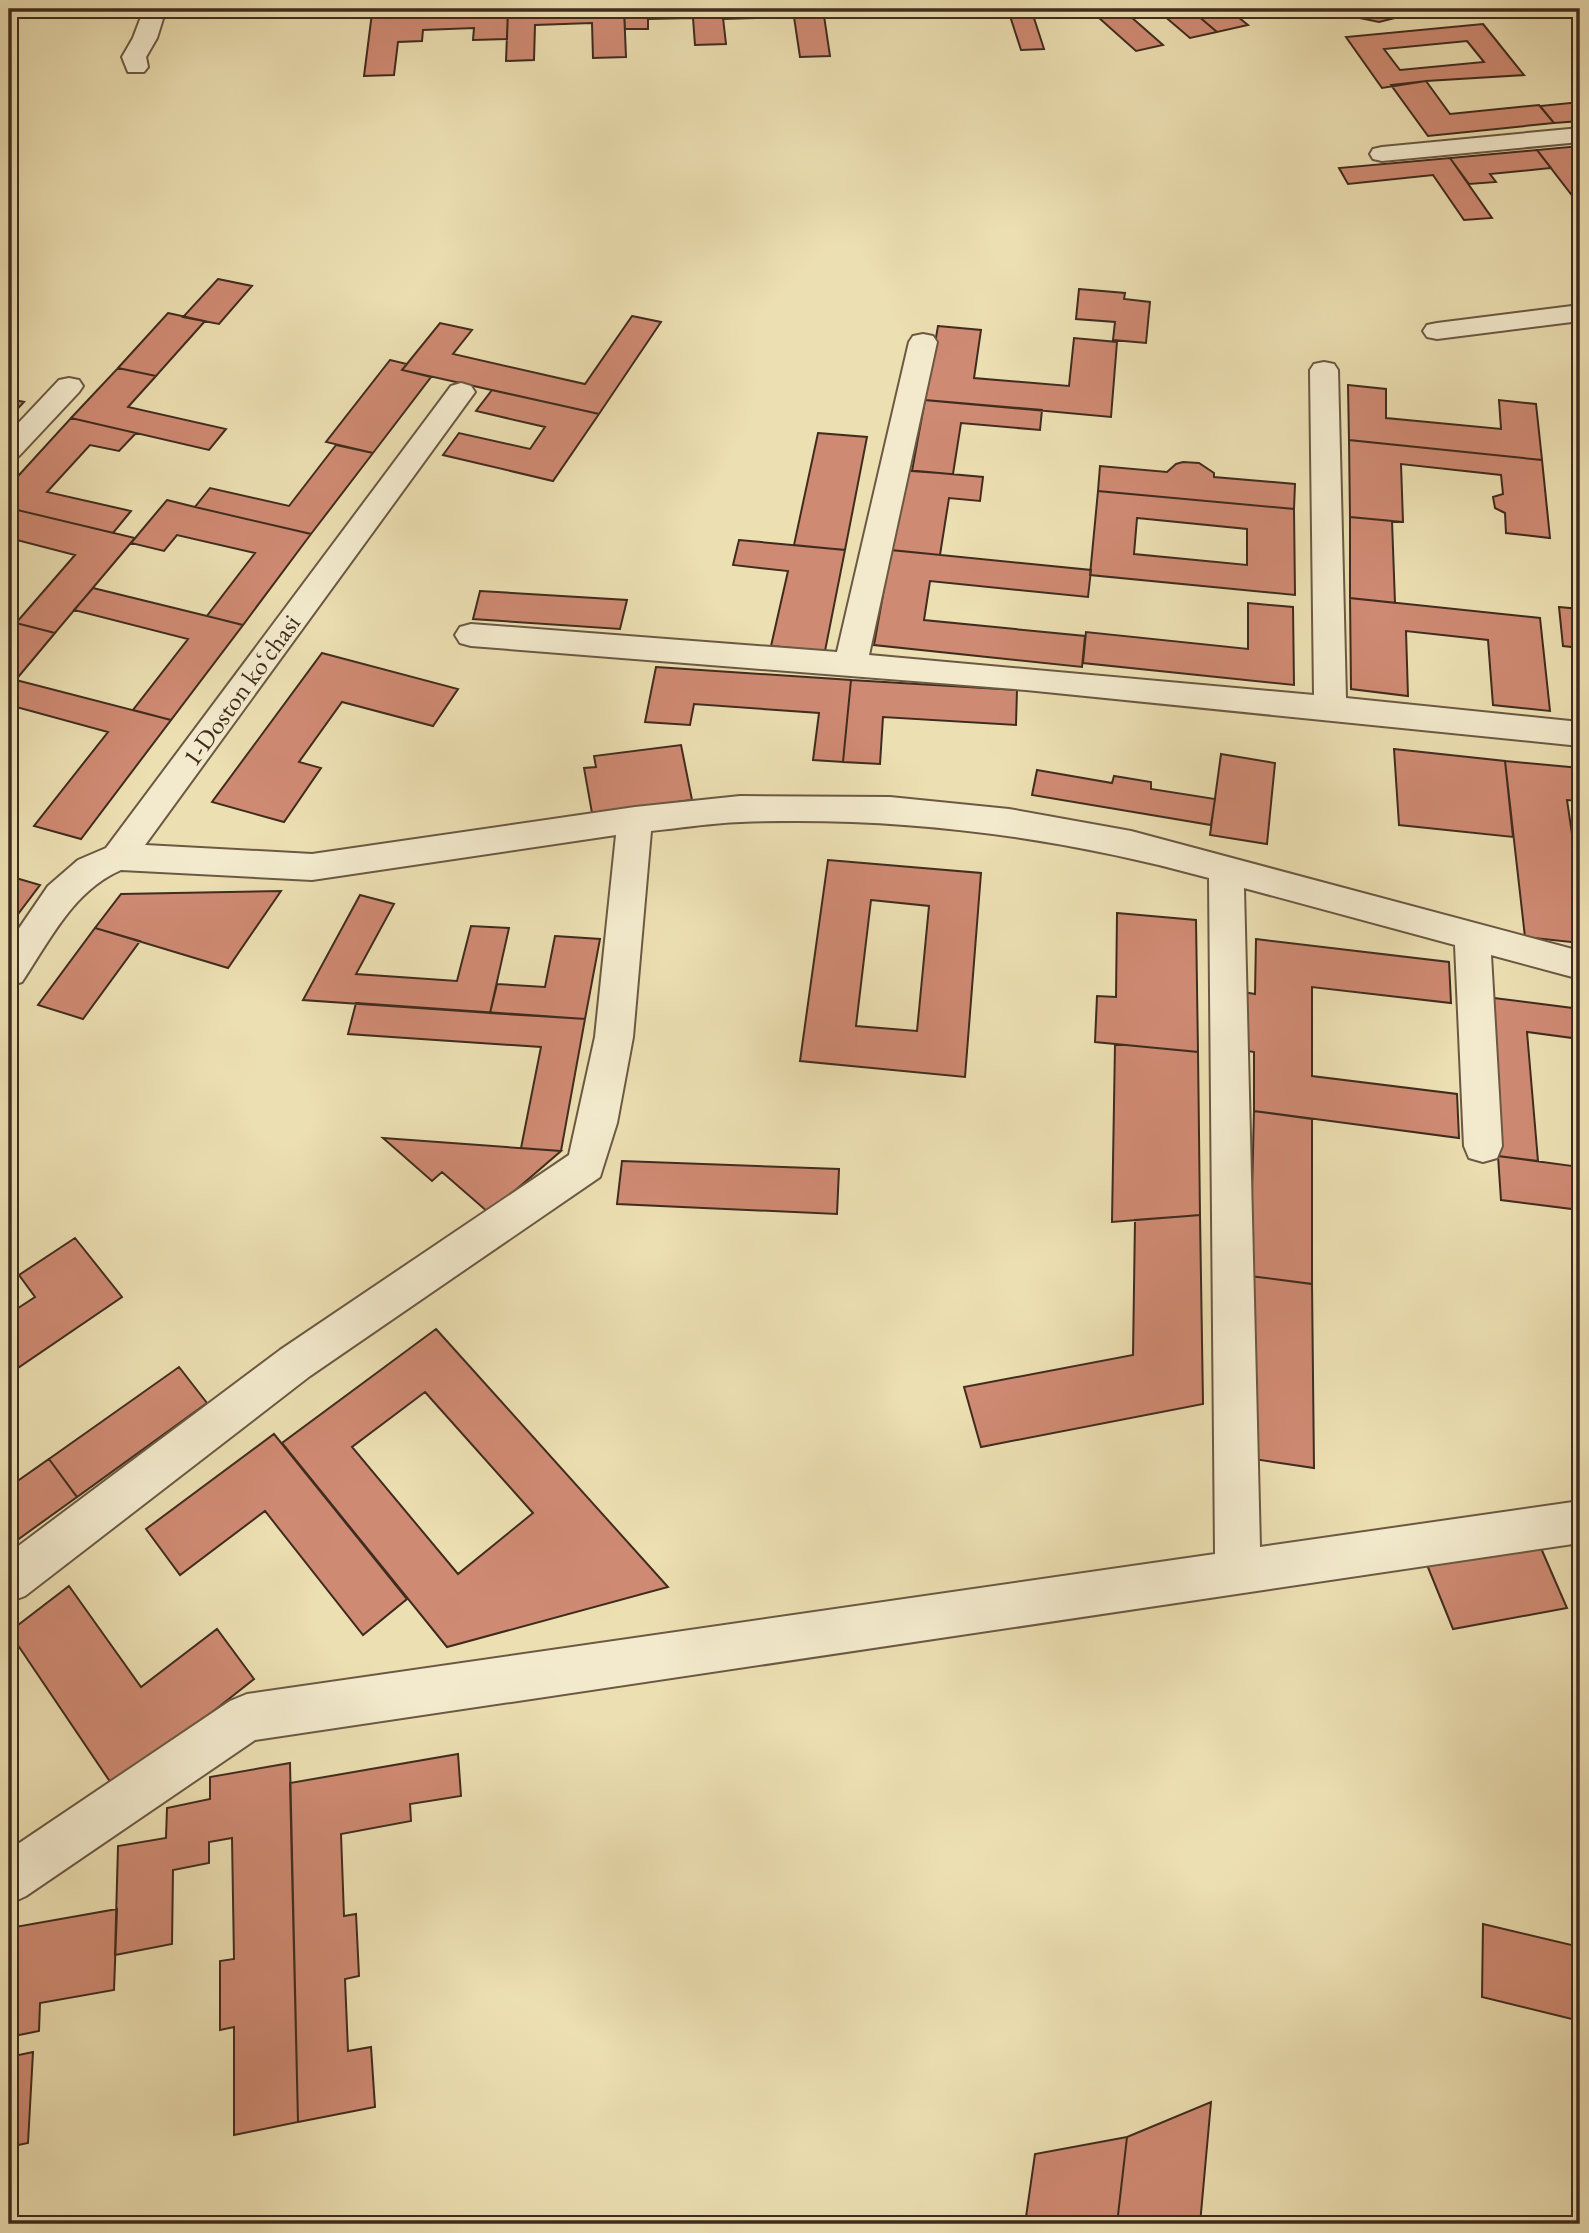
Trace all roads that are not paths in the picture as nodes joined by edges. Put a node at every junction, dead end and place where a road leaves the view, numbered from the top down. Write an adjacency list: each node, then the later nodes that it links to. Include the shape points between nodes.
1 (155, 9): 2 (street, via 134,57)
2 (136, 67)
3 (1580, 135): 4 (street)
4 (1382, 154)
5 (1580, 313): 6 (street)
6 (1437, 331)
7 (923, 342): 13 (street)
8 (1324, 370): 14 (street)
9 (69, 386): 11 (street)
10 (461, 392): 17 (street, 1-Doston koʻchasi)
11 (9, 450)
12 (471, 635): 13 (street)
13 (851, 663): 14 (street)
14 (1330, 706): 15 (street)
15 (1580, 734)
16 (635, 820): 17 (street, via 312,867); 18 (street, via 740,809 890,810 1009,822 1131,844); 25 (street, via 611,1059 600,1122 586,1164 295,1363)
17 (118, 857): 21 (street, 1-Doston koʻchasi, via 90,869 60,896)
18 (1226, 868): 19 (street); 24 (street)
19 (1472, 935): 20 (street); 22 (street)
20 (1580, 965)
21 (9, 972)
22 (1483, 1146)
23 (1580, 1522): 24 (street)
24 (1238, 1573): 26 (street, via 247,1718)
25 (9, 1580)
26 (9, 1879)

